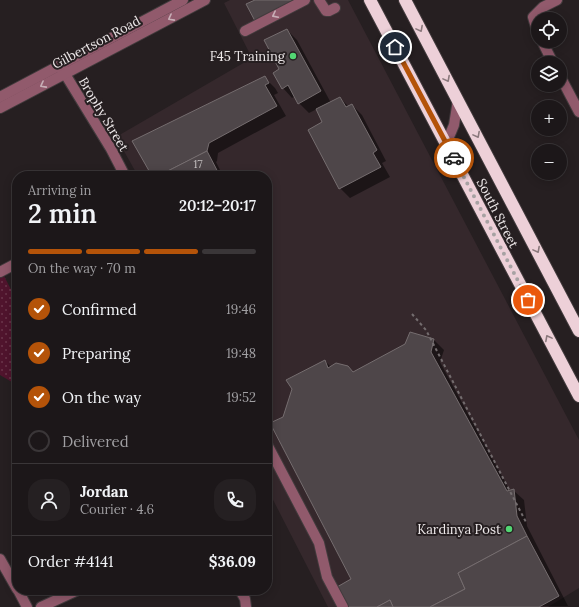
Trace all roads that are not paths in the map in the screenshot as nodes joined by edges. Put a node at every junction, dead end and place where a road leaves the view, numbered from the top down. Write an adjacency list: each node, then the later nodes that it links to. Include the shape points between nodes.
1 (183, 0): 11 (street, Gilbertson Road)
2 (205, 0): 11 (street, Gilbertson Road, one-way to 11)
3 (305, 0): 10 (street, one-way to 10)
4 (319, 0): 8 (street, via 326,11)
5 (370, 0): 17 (highway, South Street)
6 (405, 0): 14 (highway, South Street, one-way to 14)
7 (557, 0): 9 (street)
8 (335, 8)
9 (538, 12)
10 (245, 31)
11 (62, 69): 13 (street, Gilbertson Road); 15 (street, Gilbertson Road, one-way to 15); 18 (street, Brophy Street)
12 (567, 89): 16 (street)
13 (0, 97)
14 (458, 100): 17 (street, via 454,124); 21 (highway, South Street, one-way to 21)
15 (0, 108)
16 (579, 112)
17 (446, 144): 22 (highway, South Street, one-way to 17)
18 (122, 171)
19 (12, 266): 20 (street)
20 (0, 272)
21 (579, 331)
22 (579, 396)
23 (272, 454): 32 (street, via 319,543 327,577)
24 (0, 559): 25 (street)
25 (12, 581)
26 (20, 595): 29 (street)
27 (67, 595): 30 (street)
28 (243, 595): 31 (street)
29 (27, 607)
30 (41, 607)
31 (246, 607)
32 (343, 607)

